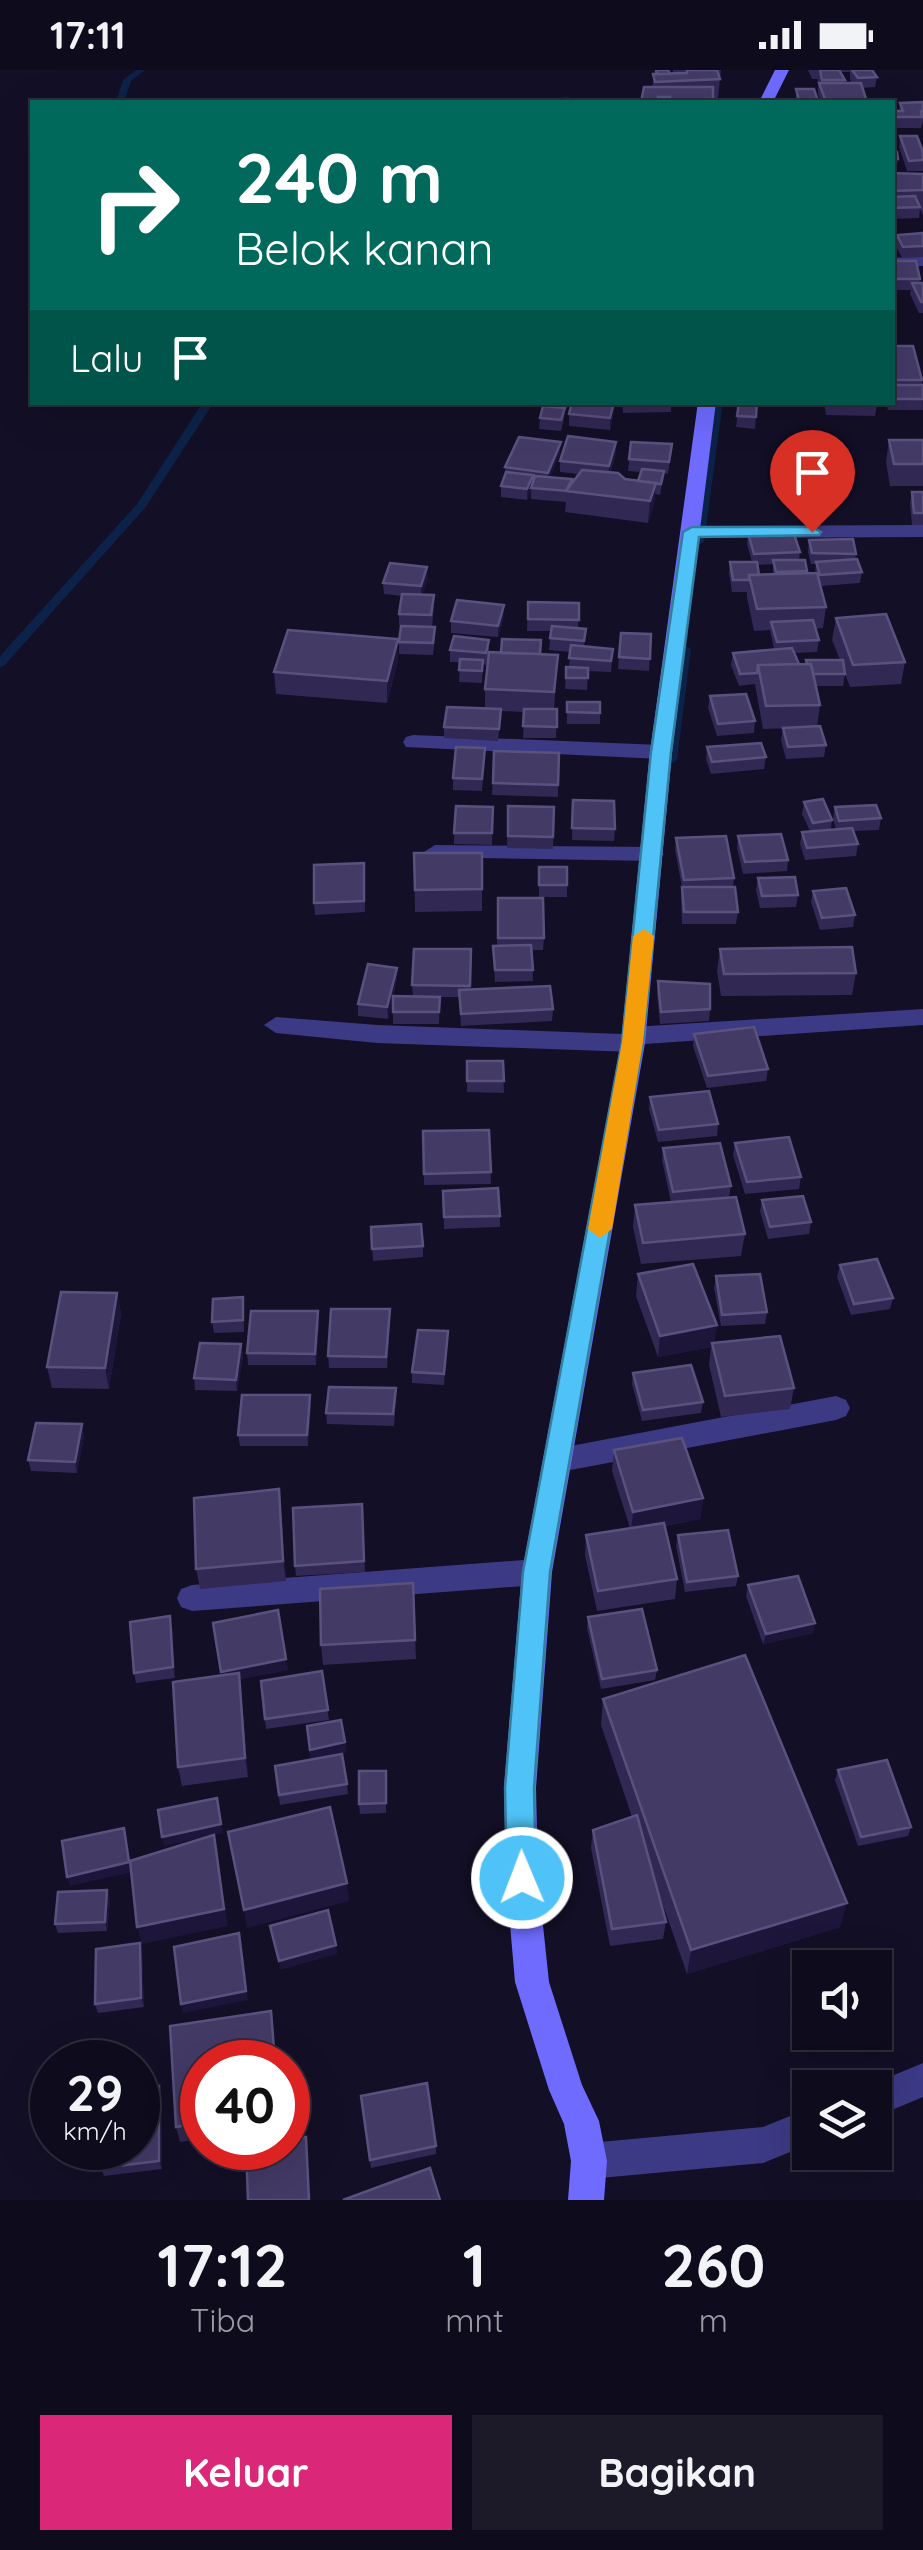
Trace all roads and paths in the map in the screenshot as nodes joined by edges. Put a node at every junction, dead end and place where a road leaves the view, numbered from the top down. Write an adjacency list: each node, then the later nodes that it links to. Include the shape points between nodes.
1 (782, 70): 2 (street)
2 (767, 100)
3 (923, 261): 4 (street)
4 (895, 262)
5 (707, 405): 7 (street)
6 (923, 530): 7 (street)
7 (696, 532): 9 (street)
8 (413, 742): 9 (street)
9 (661, 752): 11 (street)
10 (435, 852): 11 (street)
11 (653, 854): 14 (street)
12 (923, 1016): 14 (street)
13 (276, 1024): 14 (street, via 377,1034)
14 (633, 1039): 16 (street)
15 (836, 1408): 16 (street)
16 (560, 1460): 17 (street)
17 (537, 1572): 18 (street); 22 (street, via 520,1788 522,1878 532,1982)
18 (192, 1598)
19 (923, 2080): 20 (street)
20 (892, 2093)
21 (792, 2133): 22 (street, via 763,2144)
22 (589, 2161): 23 (street)
23 (586, 2200)

